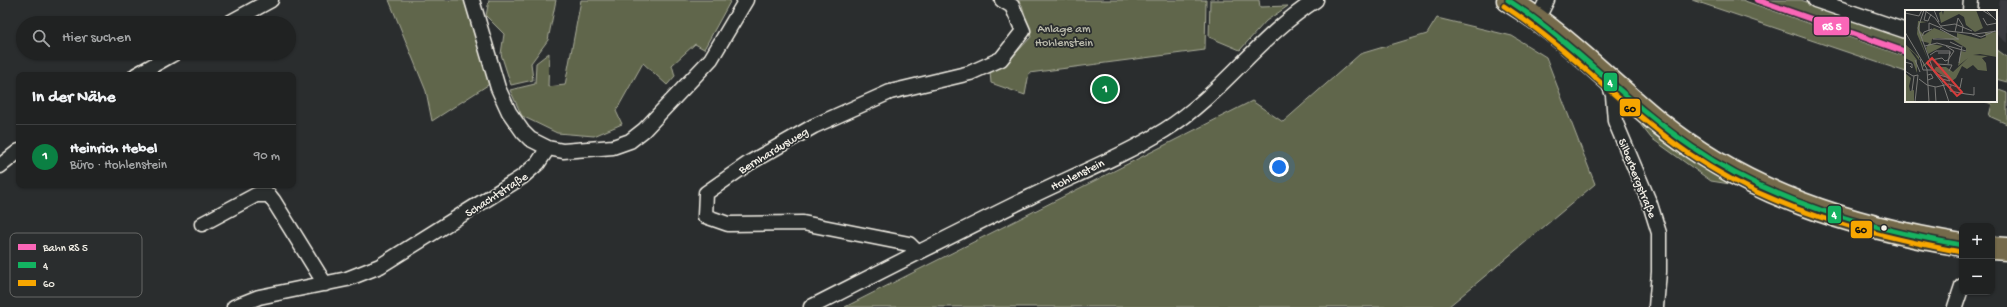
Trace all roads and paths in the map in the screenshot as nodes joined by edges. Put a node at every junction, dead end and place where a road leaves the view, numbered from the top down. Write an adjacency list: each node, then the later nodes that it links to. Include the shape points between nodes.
1 (271, 0): 11 (street)
2 (472, 0): 16 (street, via 498,88 509,112 523,132)
3 (746, 0): 16 (street, via 705,67 637,136 613,147 593,150 563,151)
4 (1002, 0): 23 (street, Bernhardusweg, via 1012,6 1023,31 1001,59 970,73 890,92 814,126 749,163 706,193 705,216 728,224 803,223 910,244)
5 (1316, 0): 23 (street, Hohlenstein, via 1297,12 1249,55 1226,81 1165,130)
6 (1508, 0): 9 (main road)
7 (1815, 0): 12 (street)
8 (1971, 0): 10 (street)
9 (1542, 9): 15 (main road)
10 (1970, 10)
11 (242, 16)
12 (1905, 31)
13 (163, 60): 14 (street)
14 (141, 72)
15 (1606, 76): 20 (main road, via 1658,123 1710,160 1752,183 1804,206 1857,223 1911,237); 28 (street, Silberbergstraße, via 1612,95 1615,121 1650,204 1658,233 1659,272)
16 (548, 148): 24 (street, Schachtstraße, via 538,163 522,177 392,260 366,272)
17 (16, 153): 18 (street)
18 (0, 166)
19 (202, 224): 24 (street, via 256,195 269,195)
20 (1959, 245)
21 (1995, 248): 22 (main road)
22 (2007, 249)
23 (917, 252): 27 (street, Hohlenstein)
24 (325, 284): 26 (street, Schachtstraße, via 259,298)
25 (1959, 295): 29 (street)
26 (234, 307)
27 (811, 307)
28 (1656, 307)
29 (1955, 307)

